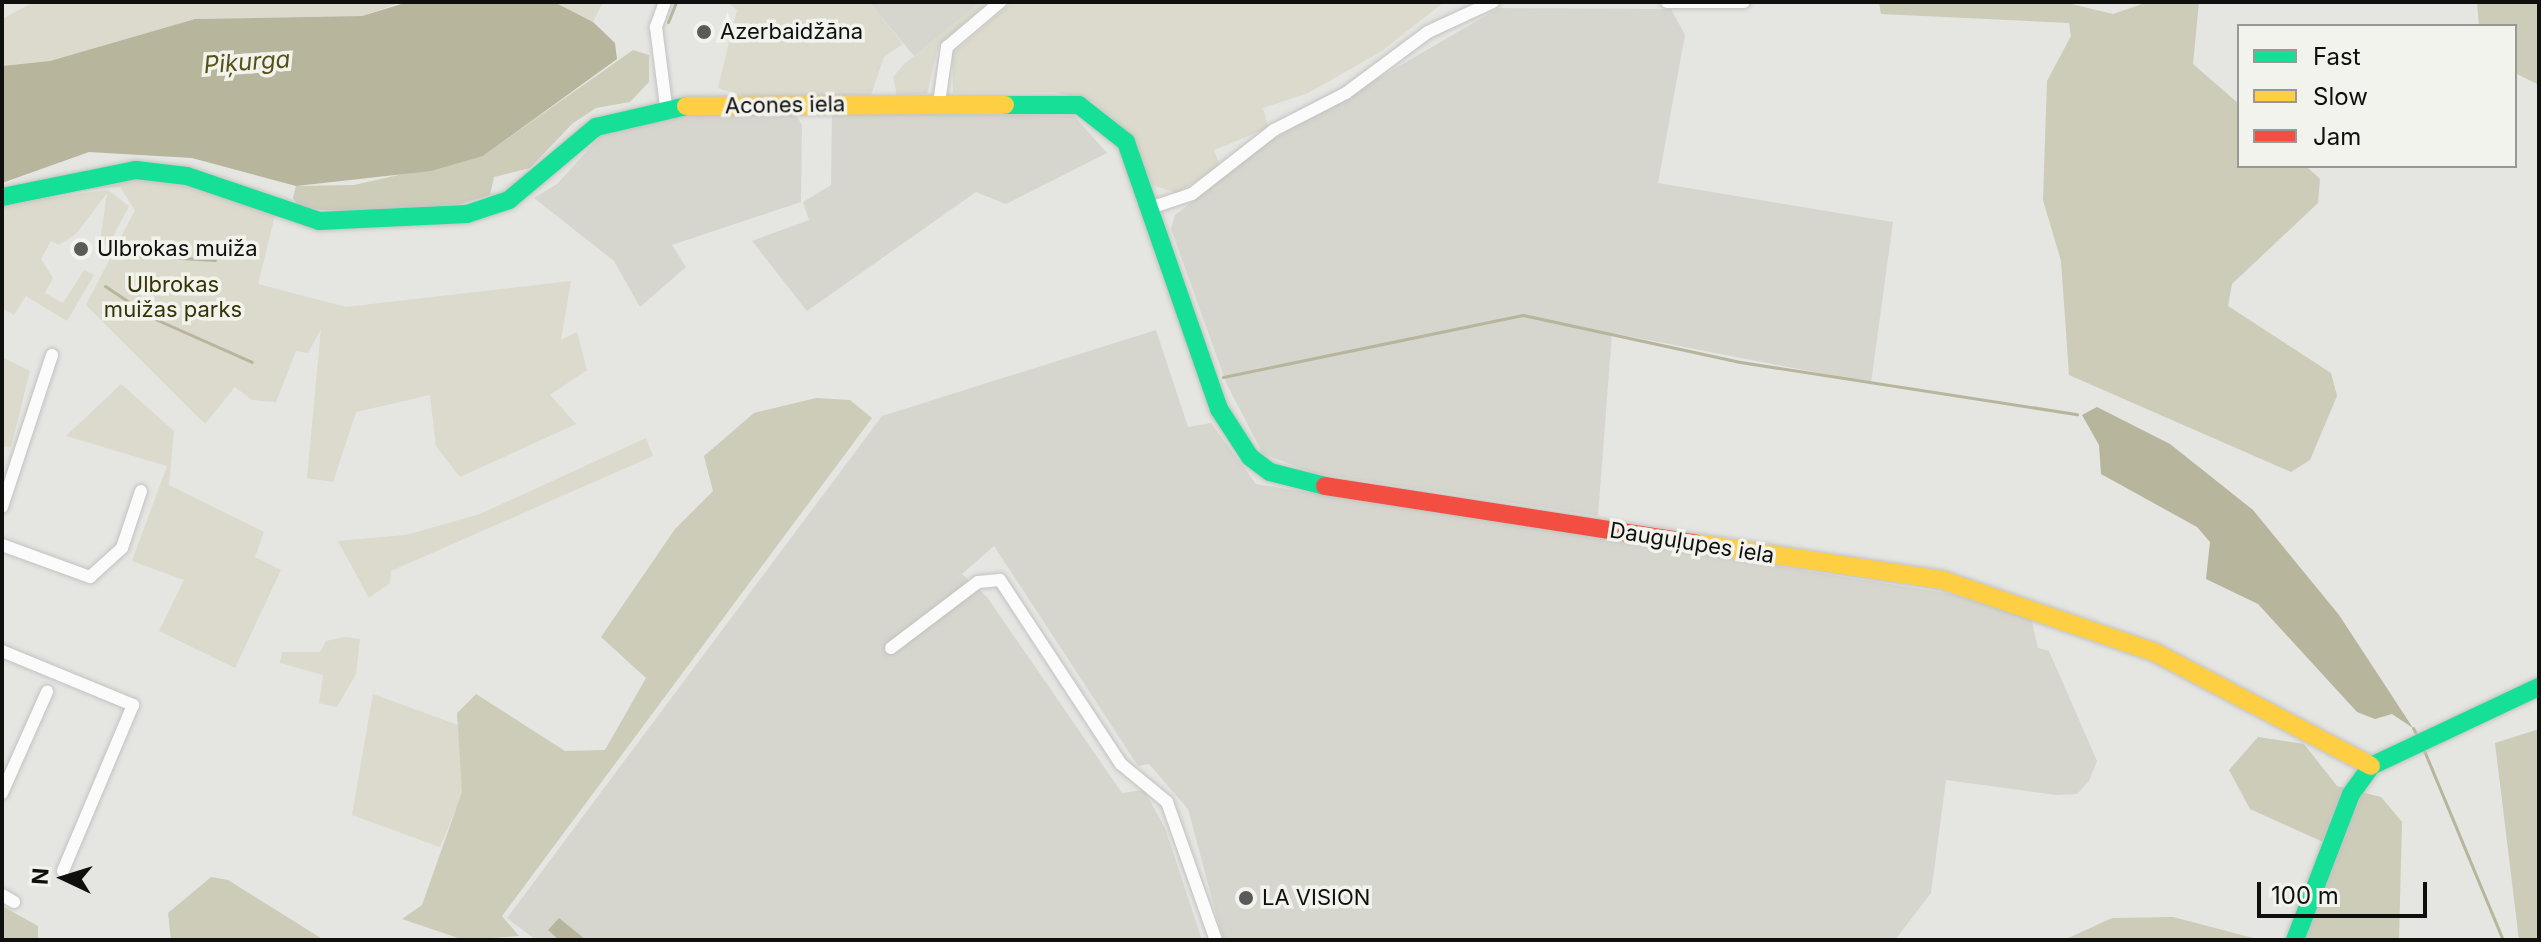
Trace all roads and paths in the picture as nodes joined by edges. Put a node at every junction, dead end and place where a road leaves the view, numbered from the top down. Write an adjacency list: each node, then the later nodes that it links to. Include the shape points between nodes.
1 (665, 2): 7 (street, via 656,27)
2 (1000, 2): 6 (street, via 947,47)
3 (1493, 2): 9 (street, via 1428,32 1346,93 1274,130 1192,194)
4 (1667, 2): 5 (street)
5 (1744, 2)
6 (939, 103): 7 (street, Acones iela); 9 (street, Acones iela, via 1079,105 1126,142)
7 (666, 106): 8 (street, Acones iela, via 596,127 509,200 438,218 319,221 187,176 136,170)
8 (2, 197)
9 (1153, 207): 18 (street, Dauguļupes iela, via 1219,409 1250,457 1270,472 1334,488 1942,580 2154,652)
10 (52, 355): 12 (street)
11 (141, 491): 13 (street, via 122,548 90,577)
12 (2, 507)
13 (2, 545)
14 (891, 648): 24 (street, via 978,582 1000,580 1121,764 1155,786 1178,826)
15 (2, 651): 21 (street, via 133,705)
16 (2539, 687): 18 (street)
17 (47, 692): 19 (street)
18 (2371, 766): 25 (street, via 2351,794)
19 (5, 777): 20 (street)
20 (2, 793)
21 (63, 871)
22 (2, 895): 23 (street)
23 (14, 902)
24 (1216, 940)
25 (2295, 940)

